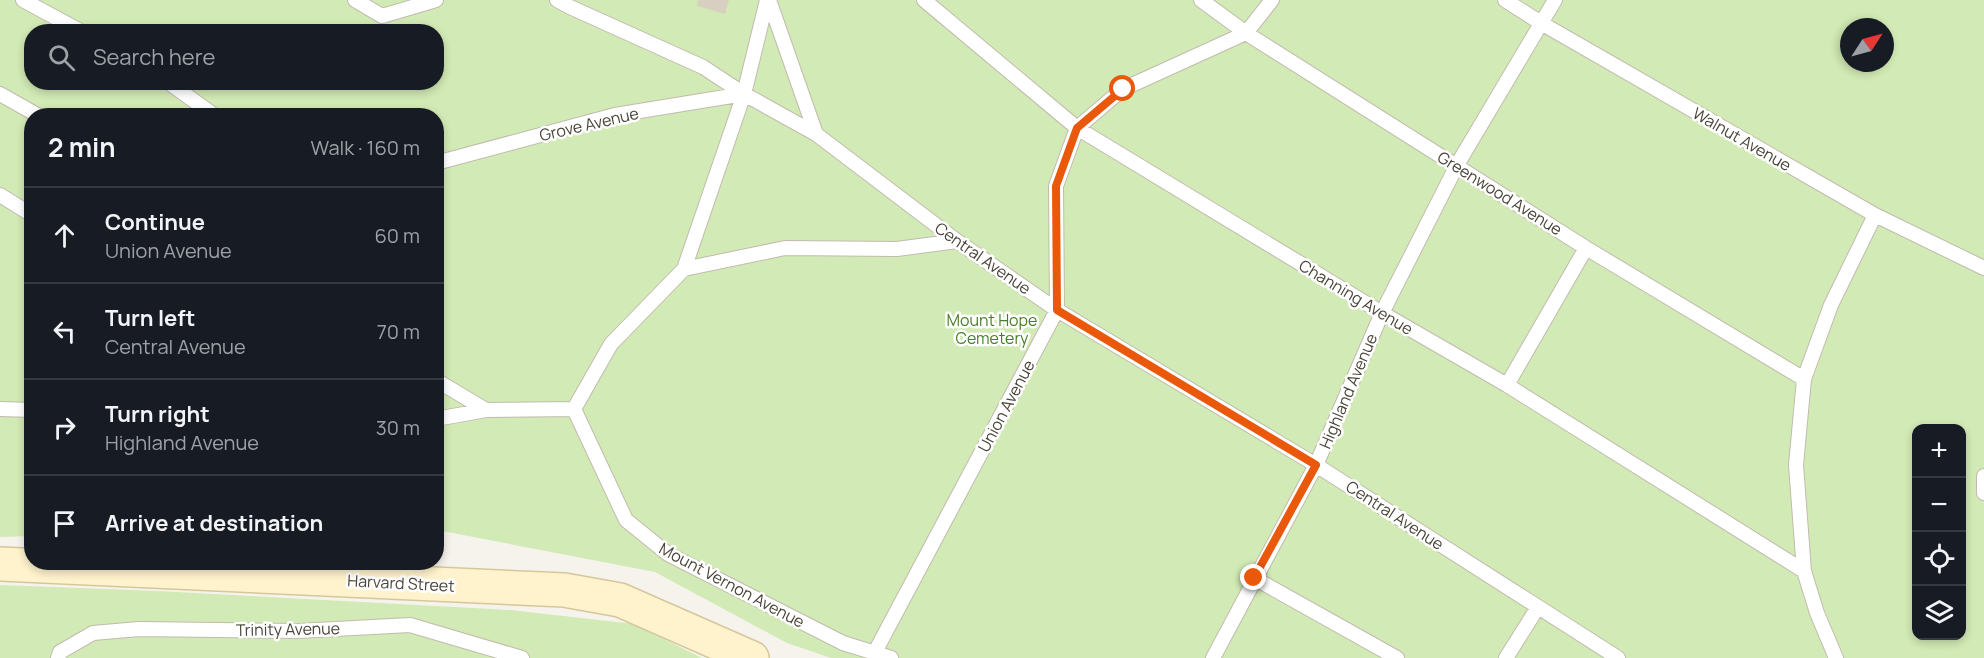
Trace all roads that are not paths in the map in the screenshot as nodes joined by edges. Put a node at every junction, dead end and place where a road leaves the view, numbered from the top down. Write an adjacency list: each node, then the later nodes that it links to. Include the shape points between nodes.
1 (22, 0): 12 (lane)
2 (355, 0): 3 (lane, via 382,16)
3 (436, 0)
4 (557, 0): 16 (lane, Central Avenue, via 703,68)
5 (768, 0): 16 (lane); 20 (lane)
6 (924, 0): 19 (lane, Channing Avenue)
7 (1201, 0): 13 (lane, Greenwood Avenue)
8 (1272, 0): 13 (lane, Union Avenue)
9 (1505, 0): 11 (lane, Walnut Avenue)
10 (1555, 0): 11 (lane, Highland Avenue)
11 (1541, 23): 22 (lane, Highland Avenue); 25 (lane, Walnut Avenue)
12 (67, 24)
13 (1246, 33): 19 (lane, Union Avenue, via 1123,89); 22 (lane, Greenwood Avenue)
14 (179, 90): 18 (lane)
15 (0, 94): 17 (lane)
16 (744, 94): 20 (lane, Central Avenue); 21 (lane, Grove Avenue, via 615,116); 29 (lane)
17 (25, 108)
18 (204, 108)
19 (1077, 128): 30 (lane, Union Avenue, via 1056,186); 31 (lane, Channing Avenue)
20 (816, 134): 26 (lane, Central Avenue)
21 (444, 161)
22 (1457, 165): 27 (lane, Greenwood Avenue); 31 (lane, Highland Avenue)
23 (0, 195): 24 (lane)
24 (24, 210)
25 (1875, 215): 28 (lane, Walnut Avenue); 32 (lane, via 1831,305)
26 (957, 241): 29 (lane, via 897,249 785,248); 30 (lane, Central Avenue)
27 (1586, 248): 32 (lane, Greenwood Avenue); 34 (lane)
28 (1984, 267)
29 (684, 269): 36 (lane, via 612,344)
30 (1057, 310): 40 (lane, Central Avenue); 49 (lane, Union Avenue)
31 (1382, 313): 34 (lane, Channing Avenue); 40 (lane, Highland Avenue)
32 (1804, 379): 46 (lane, via 1796,465)
33 (444, 385): 38 (lane)
34 (1507, 385): 46 (lane, Channing Avenue)
35 (0, 409): 37 (lane)
36 (574, 409): 38 (lane); 49 (lane, Mount Vernon Avenue, via 626,520 634,527 668,554 843,643)
37 (24, 410)
38 (486, 410): 39 (lane)
39 (444, 418)
40 (1316, 465): 47 (lane, Highland Avenue); 48 (lane, Central Avenue)
41 (1984, 476): 42 (lane)
42 (1984, 493)
43 (0, 564): 44 (main road, Harvard Street)
44 (24, 565)
45 (130, 570): 52 (main road, Harvard Street, via 564,590 620,600)
46 (1804, 571): 58 (lane)
47 (1254, 578): 54 (lane, Highland Avenue); 55 (lane)
48 (1538, 607): 56 (lane); 57 (lane, Central Avenue)
49 (875, 652): 53 (lane, Mount Vernon Avenue)
50 (58, 658): 51 (lane, Trinity Avenue, via 60,652 93,633 139,629 298,631 410,625)
51 (522, 658)
52 (752, 658)
53 (891, 658)
54 (1213, 658)
55 (1397, 658)
56 (1506, 658)
57 (1618, 658)
58 (1836, 658)

